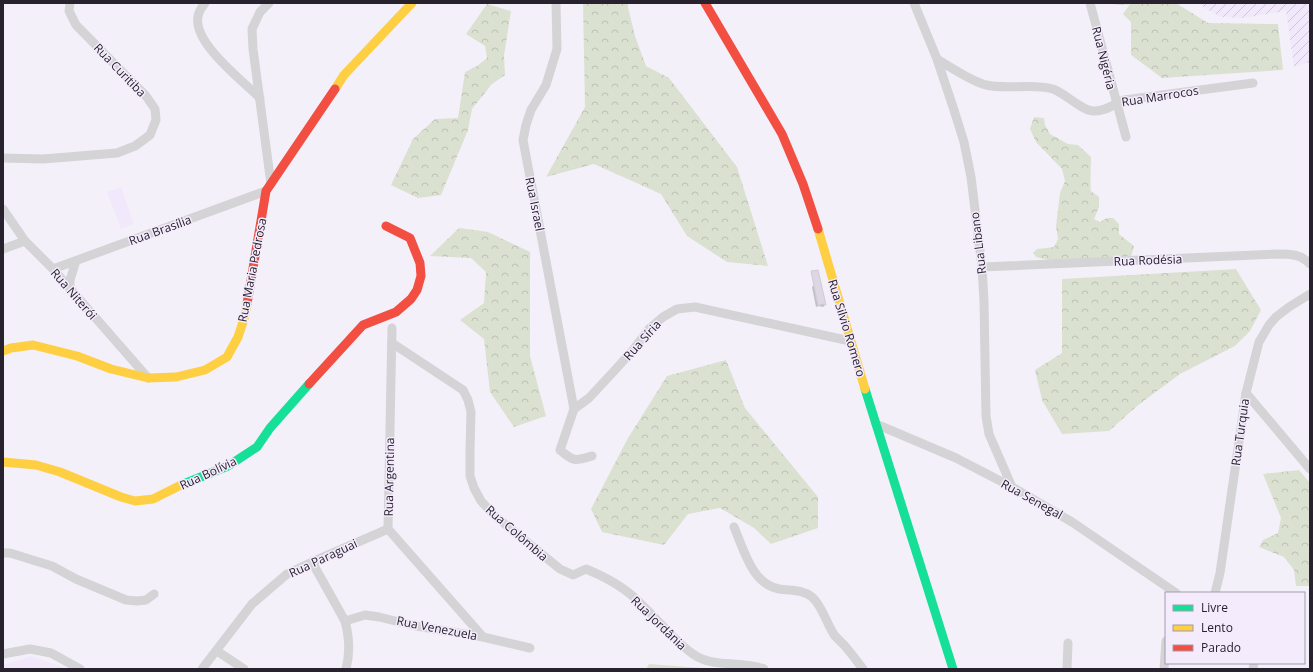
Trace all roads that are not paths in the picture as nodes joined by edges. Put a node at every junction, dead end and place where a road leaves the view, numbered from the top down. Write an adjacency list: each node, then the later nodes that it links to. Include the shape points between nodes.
1 (70, 3): 14 (street, Rua Curitiba, via 69,11 76,26 146,96 155,109 156,120 150,135 135,146 117,153 43,159)
2 (204, 3): 11 (street, via 198,16 201,37)
3 (269, 3): 11 (street, Rua Maria Pedrosa, via 260,12 252,29)
4 (412, 3): 15 (street, via 344,75)
5 (556, 3): 33 (street, Rua Israel, via 557,49 546,85 531,110 523,140)
6 (705, 3): 27 (street, Rua Silvio Romero, via 790,151 809,200)
7 (914, 3): 9 (street, Rua Libano)
8 (1090, 3): 12 (street, Rua Nigéria)
9 (937, 59): 12 (street, Rua Marrocos, via 985,85 1051,89 1091,111 1104,110); 22 (street, Rua Libano, via 964,142)
10 (1253, 83): 12 (street, Rua Marrocos, via 1134,98)
11 (260, 98): 15 (street, Rua Maria Pedrosa)
12 (1116, 103): 13 (street, Rua Nigéria)
13 (1126, 137)
14 (3, 158)
15 (269, 187): 20 (street, Rua Brasília); 31 (street, Rua Maria Pedrosa, via 244,320 233,348 226,357 205,370 176,377)
16 (3, 209): 18 (street, Rua Niterói)
17 (386, 226): 36 (street, Rua Bolívia, via 410,238 420,263 421,276 417,290 404,306 363,325 270,428 257,447 228,466 153,499 135,500 121,497 60,472)
18 (25, 241): 19 (street); 23 (street, Rua Niterói)
19 (3, 249)
20 (76, 261): 23 (street, Rua Brasília); 24 (street)
21 (1310, 264): 22 (street, Rua Rodésia, via 1304,257 1277,254)
22 (982, 267): 38 (street, Rua Libano, via 986,416 989,434)
23 (53, 269): 24 (street, Rua Niterói)
24 (70, 289): 31 (street, Rua Niterói)
25 (1310, 294): 32 (street, Rua Turquia, via 1289,307 1269,325 1259,342)
26 (392, 328): 29 (street, Rua Argentina)
27 (850, 341): 33 (street, Rua Síria, via 694,307 676,309 649,329 620,365); 34 (street, Rua Silvio Romero)
28 (3, 342): 30 (street)
29 (392, 343): 40 (street, Rua Argentina); 43 (street, Rua Colômbia, via 463,390 471,412 470,476 481,501 495,516)
30 (7, 349): 31 (street, Rua Maria Pedrosa, via 33,345)
31 (148, 378)
32 (1246, 393): 37 (street); 45 (street, Rua Turquia)
33 (574, 409): 35 (street, via 560,450 571,459 579,460)
34 (876, 424): 38 (street, Rua Senegal, via 956,458); 60 (street, Rua Silvio Romero)
35 (592, 456)
36 (3, 462)
37 (1310, 469)
38 (1012, 487): 44 (street, Rua Senegal, via 1072,522)
39 (734, 528): 59 (street, via 759,578 772,587 799,591 813,598 836,637)
40 (388, 529): 42 (street, Rua Paraguai); 48 (street, Rua Argentina)
41 (3, 553): 46 (street, via 52,566 126,600 146,600)
42 (312, 562): 47 (street); 51 (street, Rua Paraguai, via 288,574 252,604)
43 (560, 569): 58 (street, Rua Jordânia, via 573,575 586,569 611,582 637,600 681,644 701,659 711,663 755,665)
44 (1175, 592)
45 (1215, 592)
46 (154, 594)
47 (344, 620): 48 (street, Rua Venezuela, via 365,616 379,617); 57 (street, via 348,645)
48 (483, 637): 50 (street, Rua Venezuela)
49 (1068, 643): 61 (street)
50 (530, 648)
51 (217, 651): 55 (street, Rua Paraguai); 56 (street)
52 (3, 654): 54 (street, via 30,649 51,653)
53 (1165, 655): 62 (street)
54 (80, 669)
55 (202, 669)
56 (244, 669)
57 (346, 669)
58 (764, 669)
59 (863, 669)
60 (953, 669)
61 (1067, 669)
62 (1164, 669)

